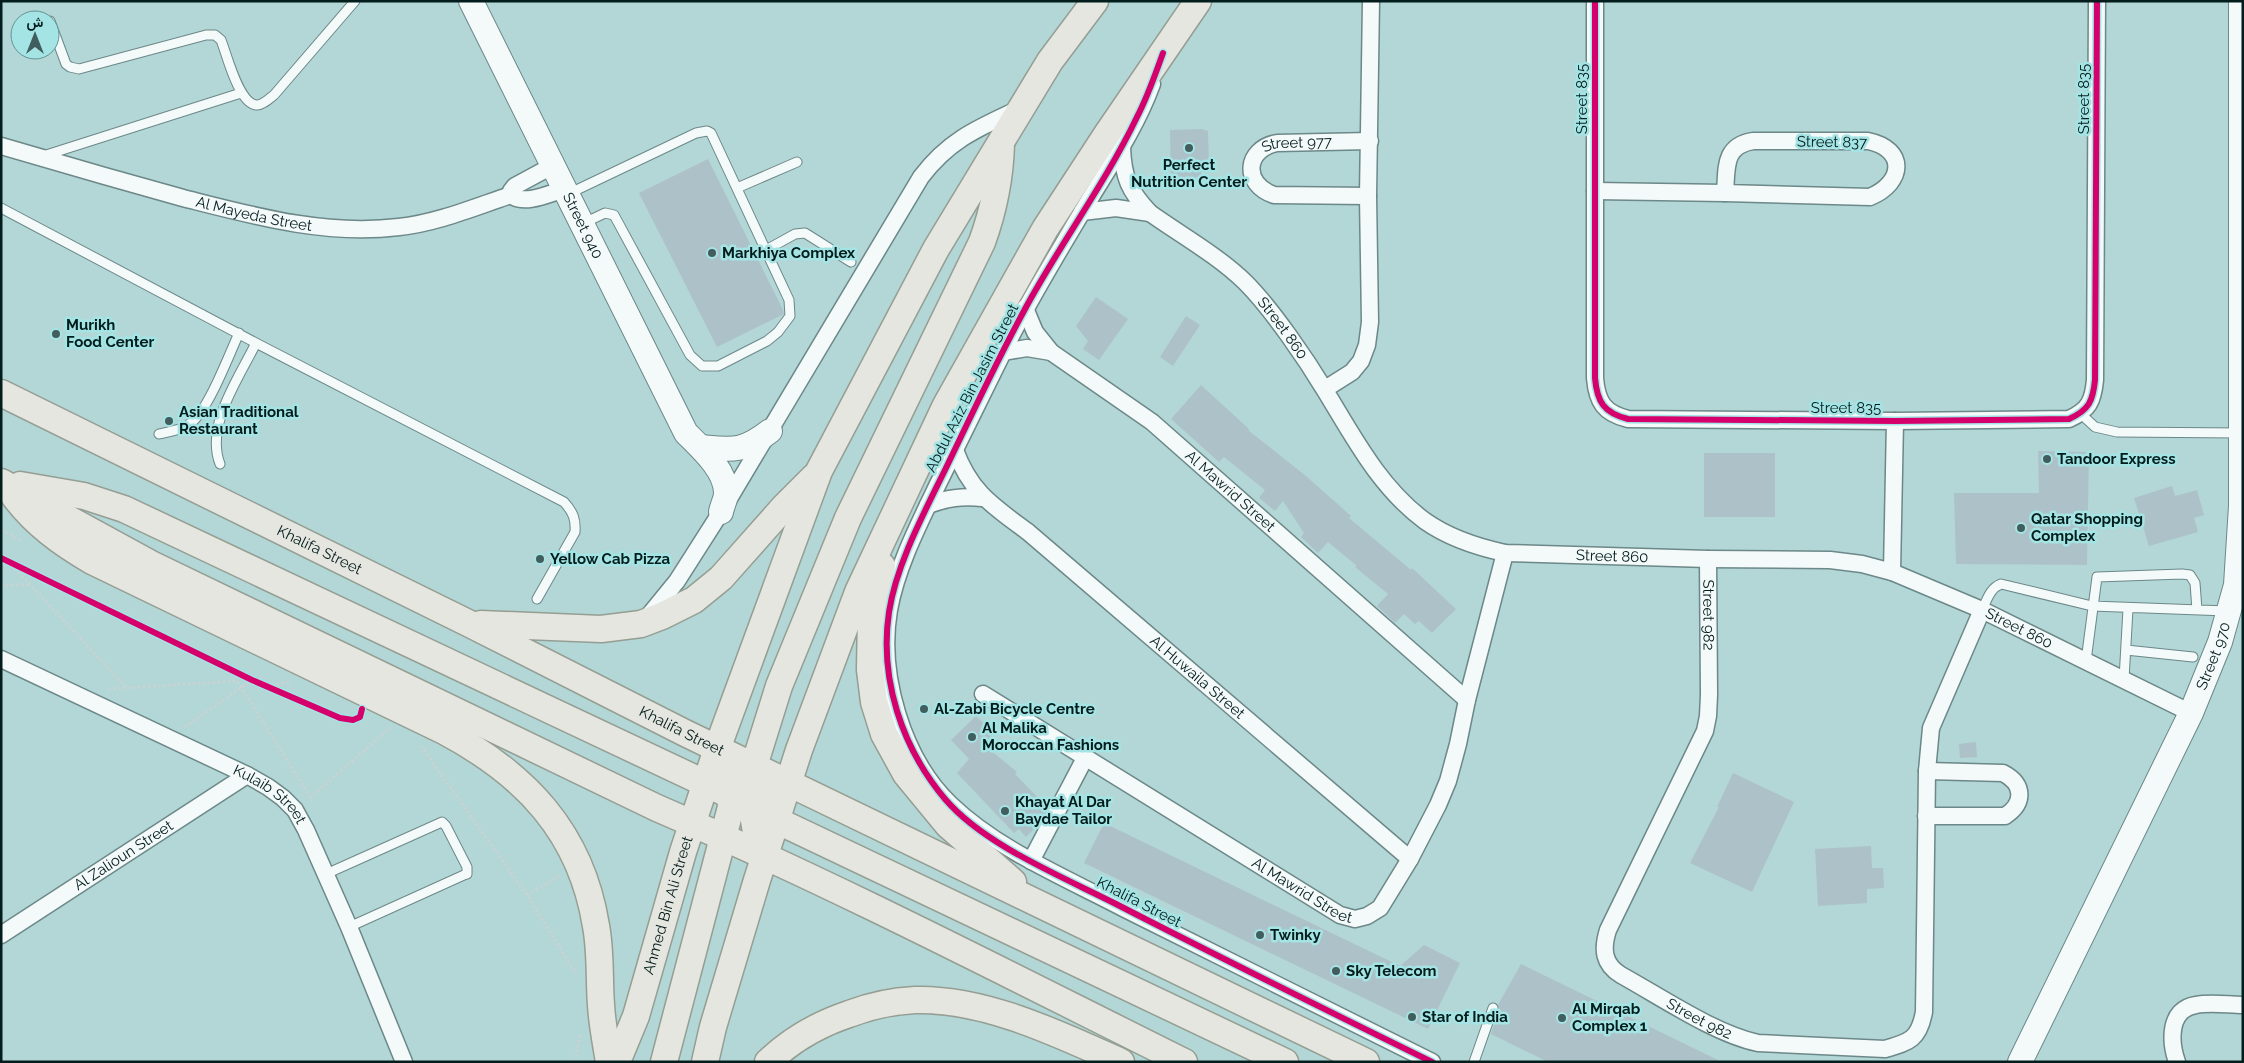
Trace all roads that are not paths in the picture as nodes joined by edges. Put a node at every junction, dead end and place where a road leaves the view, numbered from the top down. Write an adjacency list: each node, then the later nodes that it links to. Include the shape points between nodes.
1 (355, 1): 12 (lane, via 270,98 256,105 246,101)
2 (471, 1): 20 (street, Street 940)
3 (1095, 1): 13 (main road)
4 (1198, 1): 11 (main road, Abdul Aziz Bin Jasim Street)
5 (1371, 1): 15 (street)
6 (1594, 1): 22 (street, Street 835)
7 (2097, 1): 40 (street, Street 835, via 2095,380 2089,405)
8 (2241, 1): 9 (street, Street 970)
9 (2242, 38): 43 (street, Street 970)
10 (60, 48): 12 (lane, via 66,64 79,69 215,35 221,40)
11 (1163, 53): 17 (street, Abdul Aziz Bin Jasim Street, via 1150,90); 50 (main road, Abdul Aziz Bin Jasim Street, via 1045,229 946,405)
12 (241, 93): 18 (lane)
13 (1019, 109): 14 (main road); 42 (street, via 975,129 936,157)
14 (1001, 141): 48 (main road, via 936,248); 78 (main road, via 1000,179 982,242 848,518 779,686)
15 (1370, 141): 26 (street); 26 (street, Street 977, via 1277,143 1260,149 1253,163 1256,185 1274,195)
16 (1, 146): 18 (street, Al Mayeda Street)
17 (1122, 147): 28 (street, Abdul Aziz Bin Jasim Street); 29 (street, Street 860, via 1122,166 1128,184)
18 (39, 157): 25 (street, Al Mayeda Street, via 233,211 305,226 338,229 366,230 428,222)
19 (797, 162): 21 (lane)
20 (552, 166): 23 (street, Street 940); 25 (street, Al Mayeda Street, via 515,186)
21 (737, 188): 23 (lane, via 713,137 707,131 696,133); 31 (lane)
22 (1595, 191): 24 (street, Street 837); 41 (street, Street 835, via 1595,378 1597,395 1605,408 1616,416 1636,419)
23 (566, 192): 25 (street, Al Mayeda Street, via 521,200); 30 (street, Street 940)
24 (1725, 193): 24 (street, Street 837, via 1870,197 1889,186 1894,176 1894,158 1889,148 1868,141 1745,142 1730,153)
25 (512, 195)
26 (1368, 196): 38 (street, via 1368,345 1352,372)
27 (1, 208): 34 (lane)
28 (1082, 212): 29 (street, Street 860, via 1116,208); 33 (street, Abdul Aziz Bin Jasim Street)
29 (1150, 213): 38 (street, Street 860, via 1245,282 1283,328)
30 (582, 224): 31 (lane, via 605,213 614,215 690,355 702,366 718,366 767,341 790,316 789,300); 45 (street, Street 940, via 686,433)
31 (766, 250): 32 (lane, via 802,232)
32 (851, 262)
33 (1026, 308): 36 (street, Abdul Aziz Bin Jasim Street); 37 (street, Al Mawrid Street, via 1035,332)
34 (239, 333): 35 (lane); 44 (lane, via 203,409 192,422 178,430)
35 (256, 343): 47 (lane, via 221,415 216,434); 58 (lane, via 564,502 572,510 575,532)
36 (1003, 352): 37 (street, Al Mawrid Street, via 1027,348); 46 (street, Abdul Aziz Bin Jasim Street)
37 (1052, 352): 74 (street, Al Mawrid Street, via 1152,422)
38 (1325, 389): 55 (street, Street 860, via 1366,457 1400,500 1425,521 1454,537 1477,547)
39 (5, 395): 64 (main road, Khalifa Street)
40 (2081, 414): 41 (street, Street 835, via 2052,420); 43 (lane, via 2095,427 2117,432)
41 (1895, 421): 57 (street, Street 835)
42 (770, 431): 45 (street, via 741,449); 54 (street)
43 (2241, 433): 53 (street, Street 970)
44 (160, 434)
45 (701, 447): 54 (street, Street 940, via 722,478 726,492)
46 (954, 450): 51 (street, Al Huwaila Street, via 961,467); 52 (street, Abdul Aziz Bin Jasim Street)
47 (220, 464)
48 (820, 471): 65 (main road, via 721,578 694,600); 76 (main road)
49 (3, 483): 82 (main road, via 64,492 124,509); 86 (main road, via 151,564); 99 (main road, via 43,528 66,546 444,731 491,758 529,790 547,810 579,864 588,890 597,928 601,1007)
50 (903, 496): 81 (main road, Abdul Aziz Bin Jasim Street, via 858,592); 92 (main road, via 884,555 872,614 870,670 874,702 884,734 906,774 948,825)
51 (982, 498): 52 (street, via 964,496); 89 (street, Al Huwaila Street, via 1028,532)
52 (928, 505): 73 (street, Abdul Aziz Bin Jasim Street, via 900,570 889,612 887,650)
53 (2242, 506): 63 (street, Street 970, via 2236,585)
54 (721, 512): 65 (street, via 677,581)
55 (1505, 553): 56 (street, Street 860); 74 (street, Al Mawrid Street)
56 (1708, 559): 57 (street, Street 860, via 1830,560); 84 (street, Street 982, via 1709,695 1705,731 1608,930 1604,953 1614,970 1742,1040 1885,1048 1904,1044 1921,1027 1924,1012)
57 (1892, 572): 61 (street, Street 860)
58 (537, 599)
59 (2092, 606): 60 (lane); 61 (lane, via 2002,584 1995,586); 62 (lane, via 2095,579 2100,576 2182,574 2193,579); 68 (lane)
60 (2128, 609): 62 (lane); 66 (lane)
61 (1982, 610): 68 (street, Street 860); 79 (street, Street 982, via 1931,728)
62 (2197, 610): 63 (lane)
63 (2230, 612): 75 (street, Street 970)
64 (470, 624): 65 (main road, via 601,629); 76 (main road, Khalifa Street)
65 (641, 624)
66 (2126, 650): 67 (lane); 71 (lane)
67 (2193, 657)
68 (2086, 661): 71 (street, Street 860)
69 (8, 662): 70 (street); 80 (street, Kulaib Street)
70 (1, 675)
71 (2124, 679): 75 (street, Street 860)
72 (983, 694): 77 (street, Al Mawrid Street)
73 (893, 699): 90 (street, Khalifa Street, via 903,732 924,772 948,802 984,833)
74 (1467, 700): 89 (street, Al Mawrid Street, via 1448,781)
75 (2191, 713): 109 (street, Street 970)
76 (718, 749): 78 (main road, Khalifa Street); 82 (main road, Ahmed Bin Ali Street); 83 (main road)
77 (1085, 758): 89 (street, Al Mawrid Street, via 1340,915 1355,919 1380,908); 90 (street)
78 (754, 766): 81 (main road, Khalifa Street); 83 (main road)
79 (1927, 772): 84 (street, Street 982); 84 (street, via 2003,773 2019,786 2019,799 2014,810 2005,816)
80 (247, 775): 91 (street, Kulaib Street, via 268,787 295,810); 94 (street, Al Zalioun Street)
81 (789, 783): 83 (main road); 85 (main road); 92 (main road, Khalifa Street)
82 (706, 786): 83 (main road); 86 (main road, Ahmed Bin Ali Street)
83 (741, 802): 85 (main road); 86 (main road, via 706,814); 87 (main road); 88 (main road)
84 (1926, 816)
85 (777, 820): 88 (main road); 105 (main road)
86 (694, 824): 87 (main road); 100 (main road, Ahmed Bin Ali Street, via 636,1016)
87 (724, 836): 88 (main road); 101 (main road)
88 (765, 856): 102 (main road); 104 (main road)
89 (1410, 859)
90 (1031, 861): 107 (street, Khalifa Street)
91 (326, 874): 93 (street, Kulaib Street); 93 (lane, via 442,822 467,867 467,874)
92 (1040, 905): 106 (main road, Khalifa Street)
93 (349, 927): 98 (street, Kulaib Street)
94 (1, 935)
95 (2243, 1005): 110 (street, via 2195,1005 2182,1011 2176,1018 2171,1041)
96 (1493, 1008): 108 (lane)
97 (1107, 1058): 103 (main road, via 1014,1018 956,1003 915,1000 874,1005 823,1022)
98 (404, 1062)
99 (609, 1062)
100 (617, 1062)
101 (664, 1062)
102 (705, 1062)
103 (768, 1062)
104 (1184, 1062)
105 (1285, 1062)
106 (1366, 1062)
107 (1432, 1062)
108 (1474, 1062)
109 (2020, 1062)
110 (2177, 1062)

